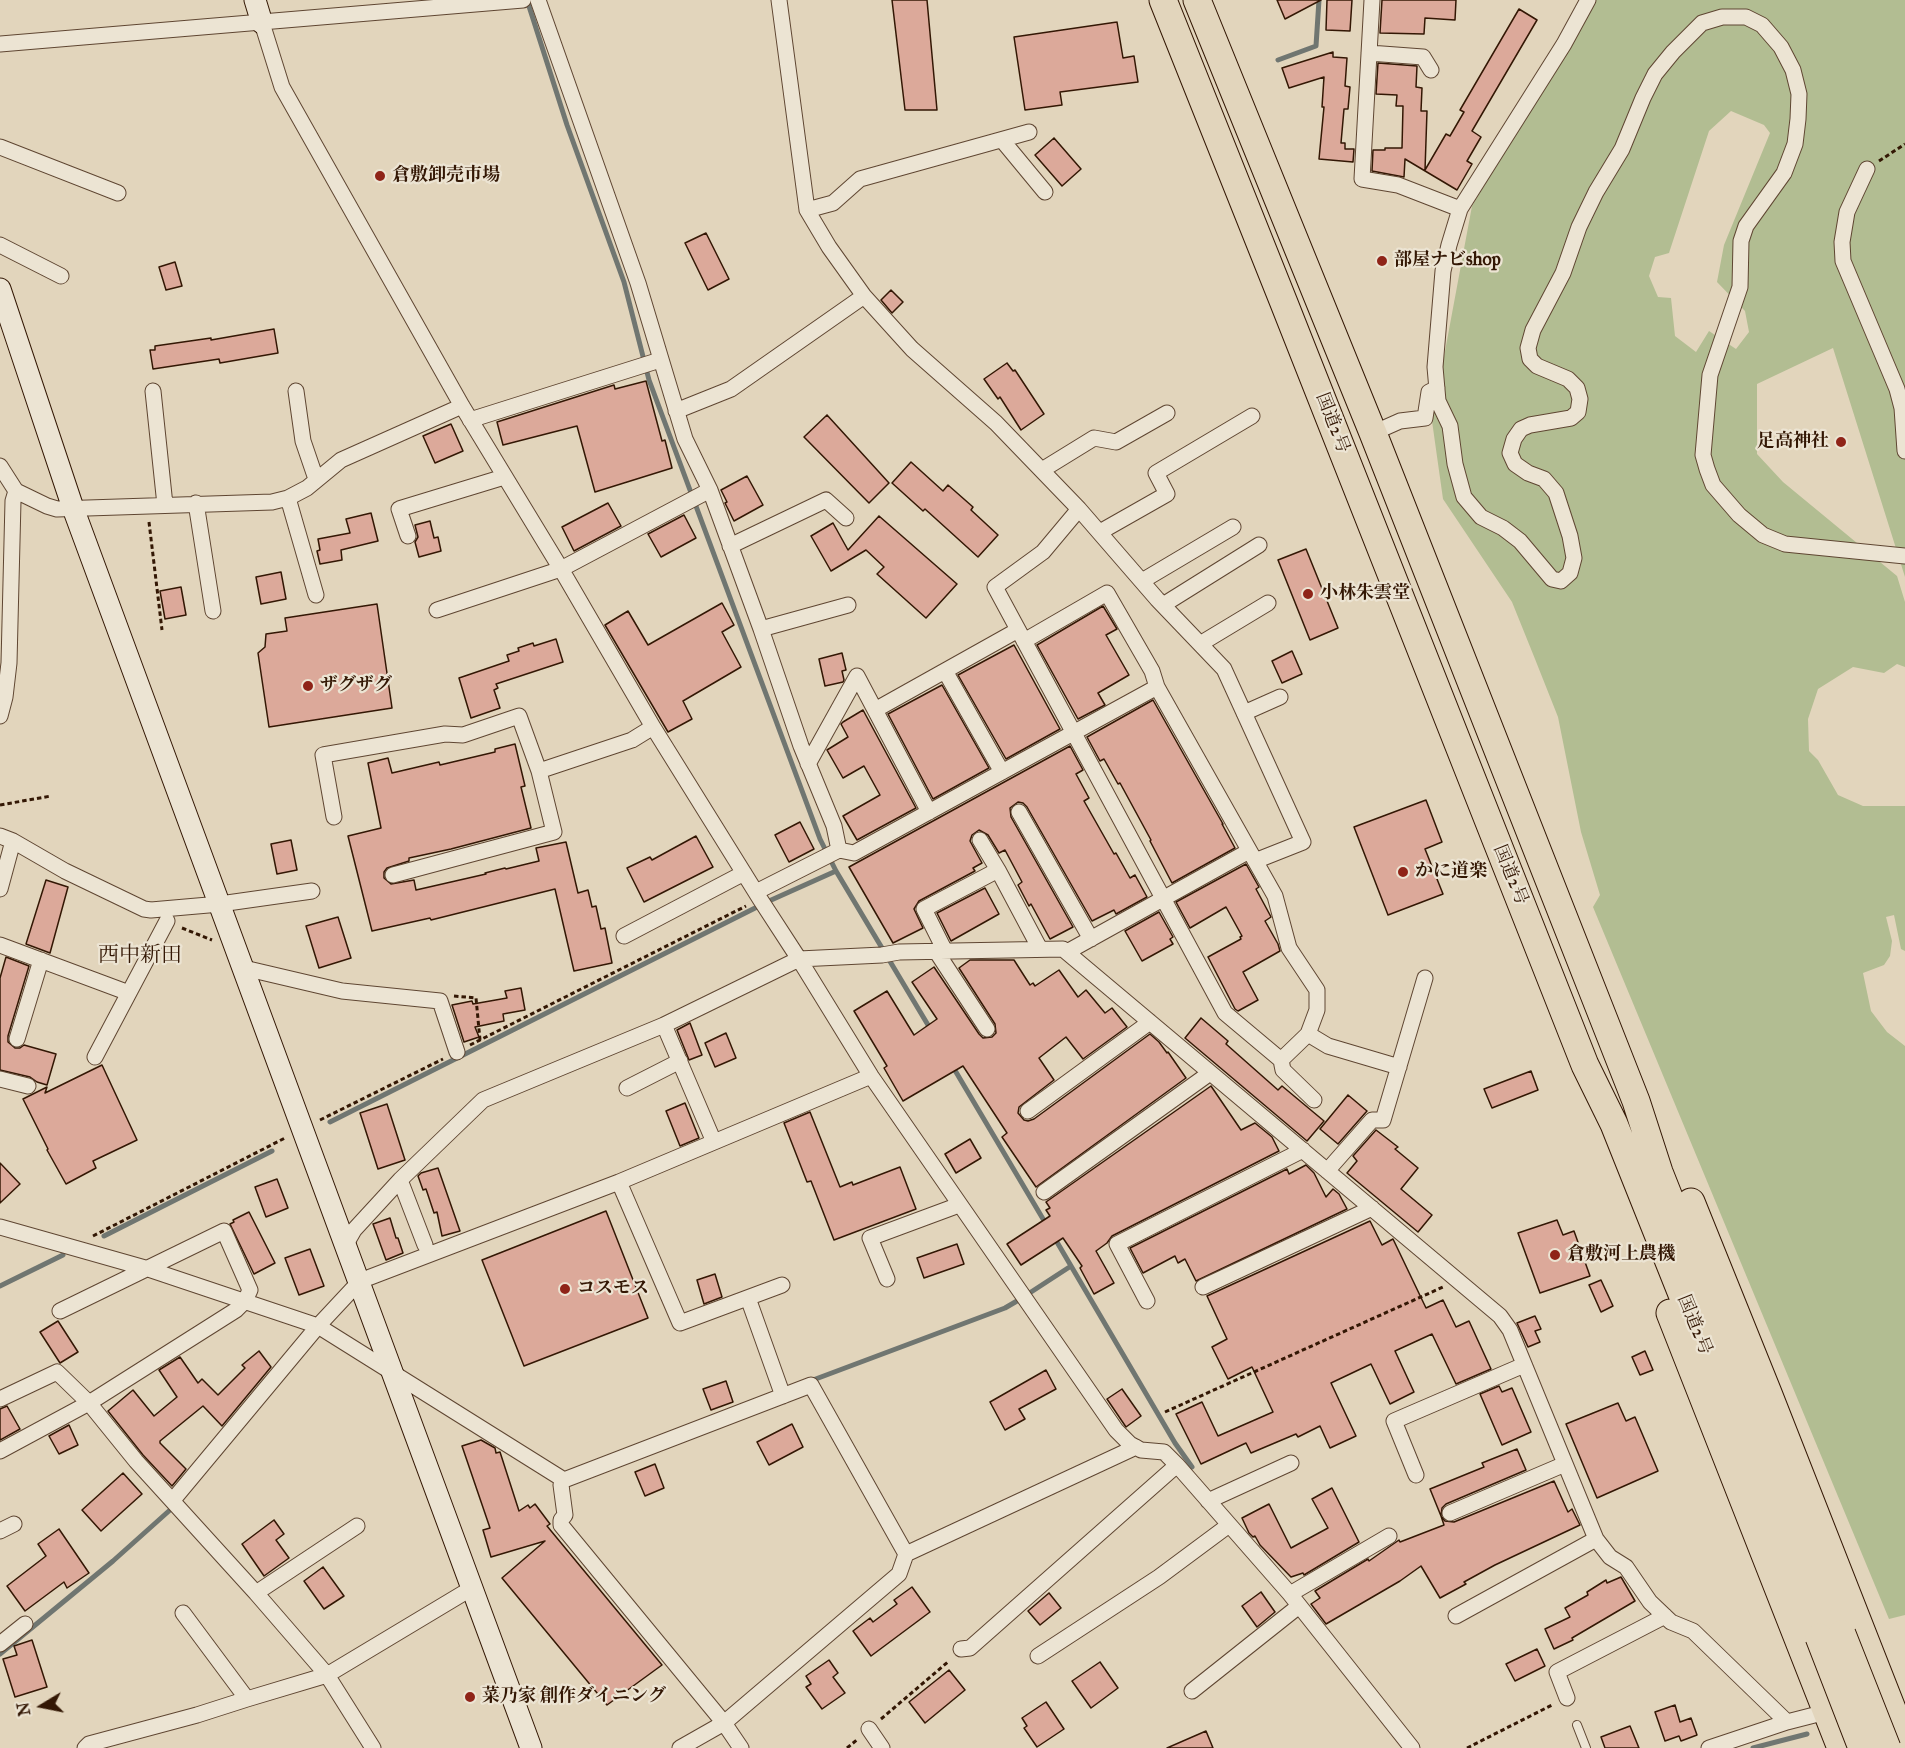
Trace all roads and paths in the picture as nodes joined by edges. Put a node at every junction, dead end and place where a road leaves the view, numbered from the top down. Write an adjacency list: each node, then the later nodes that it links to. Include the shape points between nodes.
1 (255, 0): 12 (street)
2 (517, 0): 3 (street); 12 (street)
3 (523, 0)
4 (538, 0): 31 (street, via 638,283)
5 (779, 0): 25 (street)
6 (1146, 0): 30 (highway)
7 (1163, 0): 30 (highway, 国道2号)
8 (1197, 0): 16 (highway, 国道2号)
9 (1216, 0): 16 (highway, via 1231,41)
10 (1372, 0): 14 (street)
11 (1588, 0): 24 (street)
12 (262, 23): 13 (street); 35 (street, via 282,87)
13 (0, 44)
14 (1370, 53): 15 (street, via 1423,57); 24 (street, via 1362,178 1398,185)
15 (1431, 70)
16 (1232, 87): 40 (highway, 国道2号)
17 (1029, 132): 18 (street)
18 (1002, 140): 22 (street); 25 (street, via 860,179 833,203)
19 (1905, 144): 21 (path)
20 (0, 147): 23 (street)
21 (1868, 169): 41 (street, via 1847,212 1843,261 1897,389)
22 (1046, 192)
23 (118, 193)
24 (1460, 208): 32 (street, via 1443,271 1435,367)
25 (807, 210): 29 (street)
26 (0, 245): 27 (street)
27 (61, 276)
28 (0, 289): 52 (street)
29 (864, 296): 36 (street, via 731,388); 43 (street, via 912,349 996,423)
30 (1284, 303): 122 (highway, 国道2号)
31 (660, 360): 36 (street); 39 (street)
32 (1437, 388): 40 (street, via 1429,392 1425,418 1400,421); 60 (street, via 1438,401 1450,426 1464,497 1480,517 1520,541 1552,579 1561,581 1570,573 1574,558 1556,493 1544,479 1515,464 1510,453 1521,429 1571,418 1578,412 1580,399 1577,388 1568,379 1530,359 1528,348 1533,330 1655,74 1702,23 1722,17 1746,17 1762,25 1781,47 1793,70 1799,94 1798,119 1795,144 1784,173 1746,226 1741,241 1740,287 1710,375 1703,454 1707,470 1713,485 1763,535 1785,544)
33 (153, 391): 51 (street)
34 (296, 391): 45 (street, via 303,441)
35 (462, 406): 39 (street); 45 (street, via 341,460)
36 (676, 411): 46 (street)
37 (1167, 413): 43 (street, via 1116,442 1094,438)
38 (1252, 416): 56 (street, via 1156,473 1167,495)
39 (470, 420): 44 (street)
40 (1372, 433): 130 (highway, 国道2号)
41 (1905, 451)
42 (0, 466): 47 (street)
43 (1042, 470): 53 (street)
44 (504, 477): 57 (street, via 399,509); 61 (street)
45 (316, 479): 48 (street)
46 (710, 490): 59 (street); 61 (street)
47 (16, 491): 52 (street, via 57,509); 78 (street, via 9,663)
48 (288, 498): 49 (street, via 272,502); 63 (street)
49 (196, 503): 51 (street); 68 (street)
50 (147, 505): 51 (street); 52 (street); 70 (path)
51 (165, 505)
52 (73, 508): 100 (street)
53 (1079, 508): 56 (street); 71 (street, via 1043,552 995,587)
54 (846, 518): 59 (street, via 826,500)
55 (1233, 528): 62 (street)
56 (1100, 532): 62 (street)
57 (408, 536)
58 (1259, 545): 66 (street)
59 (730, 546): 69 (street)
60 (1905, 556)
61 (561, 569): 67 (street); 79 (street)
62 (1142, 581): 66 (street)
63 (316, 596)
64 (1268, 603): 72 (street)
65 (848, 605): 69 (street)
66 (1163, 605): 72 (street)
67 (437, 610)
68 (213, 611)
69 (761, 628): 81 (street)
70 (162, 630)
71 (1021, 636): 73 (street); 74 (street, via 1107,593 1152,671); 80 (street)
72 (1200, 644): 77 (street, via 1224,669)
73 (945, 671): 76 (street); 83 (street)
74 (1157, 687): 80 (street); 92 (street)
75 (1280, 697): 77 (street)
76 (875, 710): 81 (street, via 857,676); 86 (street)
77 (1244, 713): 92 (street, via 1303,842)
78 (0, 716)
79 (653, 727): 82 (street, via 632,740); 94 (street)
80 (1074, 733): 83 (street); 98 (street)
81 (808, 764): 91 (street, via 834,826)
82 (539, 771): 88 (street, via 519,716 463,735 445,734 323,755); 95 (street, via 554,832)
83 (1002, 772): 86 (street)
84 (51, 796): 85 (path)
85 (0, 805)
86 (929, 812): 91 (street, via 854,853)
87 (1019, 812): 103 (street)
88 (334, 817)
89 (7, 838): 96 (street); 100 (street, via 144,909)
90 (980, 840): 93 (street)
91 (839, 850): 99 (street)
92 (1252, 856): 98 (street); 116 (street, via 1275,896 1289,948 1317,990 1317,1010)
93 (998, 870): 105 (street); 106 (street, via 924,909)
94 (744, 873): 99 (street); 102 (street)
95 (393, 874)
96 (0, 889)
97 (312, 891): 100 (street)
98 (1164, 899): 103 (street); 120 (street, via 1225,1013)
99 (761, 900): 108 (street); 118 (path)
100 (220, 904): 110 (street)
101 (167, 921): 110 (path); 112 (street)
102 (624, 936)
103 (1091, 939): 107 (street)
104 (0, 945): 109 (street)
105 (1040, 949): 106 (street); 107 (street)
106 (940, 951): 108 (street); 115 (street)
107 (1067, 952): 113 (street)
108 (799, 959): 114 (street); 125 (street)
109 (41, 960): 112 (street); 117 (street)
110 (241, 960): 118 (street, via 342,991 440,1001); 132 (street)
111 (1425, 978): 123 (street)
112 (129, 993): 119 (street)
113 (1150, 1022): 124 (street); 131 (street)
114 (664, 1025): 121 (street); 136 (street, via 483,1100)
115 (987, 1029)
116 (1308, 1034): 120 (street); 123 (street, via 1328,1046)
117 (17, 1039)
118 (457, 1052): 132 (path)
119 (95, 1057)
120 (1281, 1060): 129 (street, via 1283,1070)
121 (680, 1061): 128 (street); 133 (street)
122 (1585, 1065): 186 (highway, 国道2号, via 1614,1124); 195 (highway, via 1603,1137)
123 (1399, 1067): 135 (street, via 1383,1120 1372,1120)
124 (1210, 1073): 134 (street); 138 (street)
125 (870, 1076): 133 (street); 139 (street)
126 (0, 1079): 127 (street)
127 (28, 1086)
128 (627, 1088)
129 (1314, 1100)
130 (1636, 1101): 186 (highway, 国道2号); 192 (highway, via 1674,1161)
131 (1028, 1111)
132 (302, 1129): 142 (street); 144 (path)
133 (714, 1142): 137 (street)
134 (1303, 1150): 135 (street); 153 (street, via 1117,1245)
135 (1327, 1171): 140 (street)
136 (400, 1180): 142 (street, via 354,1230); 143 (street)
137 (620, 1182): 148 (street); 151 (street, via 680,1323)
138 (1044, 1192)
139 (959, 1204): 146 (street, via 870,1238); 162 (street, via 1116,1430)
140 (1372, 1209): 147 (street); 150 (street)
141 (0, 1227): 144 (street)
142 (346, 1245): 148 (street)
143 (425, 1245)
144 (73, 1246): 145 (street)
145 (145, 1268): 152 (street); 152 (street, via 224,1231 250,1290); 154 (street)
146 (887, 1280)
147 (1458, 1280): 156 (street, via 1500,1316); 161 (path)
148 (360, 1281): 155 (street); 157 (street)
149 (782, 1285): 151 (street)
150 (1203, 1287)
151 (748, 1298): 158 (street)
152 (245, 1301): 155 (street); 160 (street)
153 (1147, 1301)
154 (60, 1311)
155 (318, 1326): 157 (street); 169 (street)
156 (1524, 1365): 165 (street); 167 (street, via 1394,1421)
157 (393, 1373): 168 (street); 179 (street)
158 (783, 1396): 168 (street); 178 (street, via 812,1385)
159 (0, 1400): 160 (street, via 57,1372)
160 (89, 1403): 163 (street); 169 (street)
161 (1166, 1412)
162 (1136, 1447): 166 (street, via 1164,1452); 178 (street)
163 (0, 1451)
164 (1291, 1464): 170 (street)
165 (1565, 1464): 171 (street); 177 (street)
166 (1177, 1465): 170 (street); 188 (street, via 970,1648)
167 (1416, 1475)
168 (564, 1480): 197 (street, via 561,1485 565,1515 561,1525)
169 (172, 1500): 180 (street)
170 (1208, 1501): 173 (street)
171 (1450, 1513)
172 (14, 1524): 175 (street)
173 (1229, 1525): 181 (street); 189 (street, via 1159,1577)
174 (357, 1526): 180 (street)
175 (0, 1531)
176 (1389, 1536): 181 (street)
177 (1596, 1539): 183 (street); 184 (street, via 1610,1557 1626,1567 1650,1602)
178 (906, 1554): 197 (street, via 899,1574)
179 (472, 1588): 190 (street); 203 (street)
180 (256, 1593): 190 (street)
181 (1294, 1600): 191 (street); 208 (street)
182 (183, 1613): 193 (street)
183 (1456, 1616)
184 (1665, 1616): 194 (street, via 1557,1672); 196 (street, via 1693,1631)
185 (25, 1624): 187 (street)
186 (1830, 1635): 213 (highway, 国道2号, bridge); 214 (highway, 国道2号, bridge)
187 (0, 1644)
188 (961, 1649): 199 (path)
189 (1038, 1656)
190 (327, 1675): 193 (street); 202 (street)
191 (1192, 1691)
192 (1896, 1695): 195 (street); 200 (highway)
193 (247, 1698): 201 (street)
194 (1566, 1698): 209 (path)
195 (1826, 1712): 196 (street); 212 (highway)
196 (1787, 1722): 211 (street)
197 (724, 1723): 204 (street); 205 (street)
198 (1577, 1725): 210 (lane)
199 (869, 1729): 206 (path); 207 (street)
200 (1905, 1743)
201 (85, 1748)
202 (373, 1748)
203 (531, 1748)
204 (680, 1748)
205 (741, 1748)
206 (847, 1748)
207 (882, 1748)
208 (1412, 1748)
209 (1467, 1748)
210 (1586, 1748)
211 (1709, 1748)
212 (1841, 1748)
213 (1862, 1748)
214 (1887, 1748)

